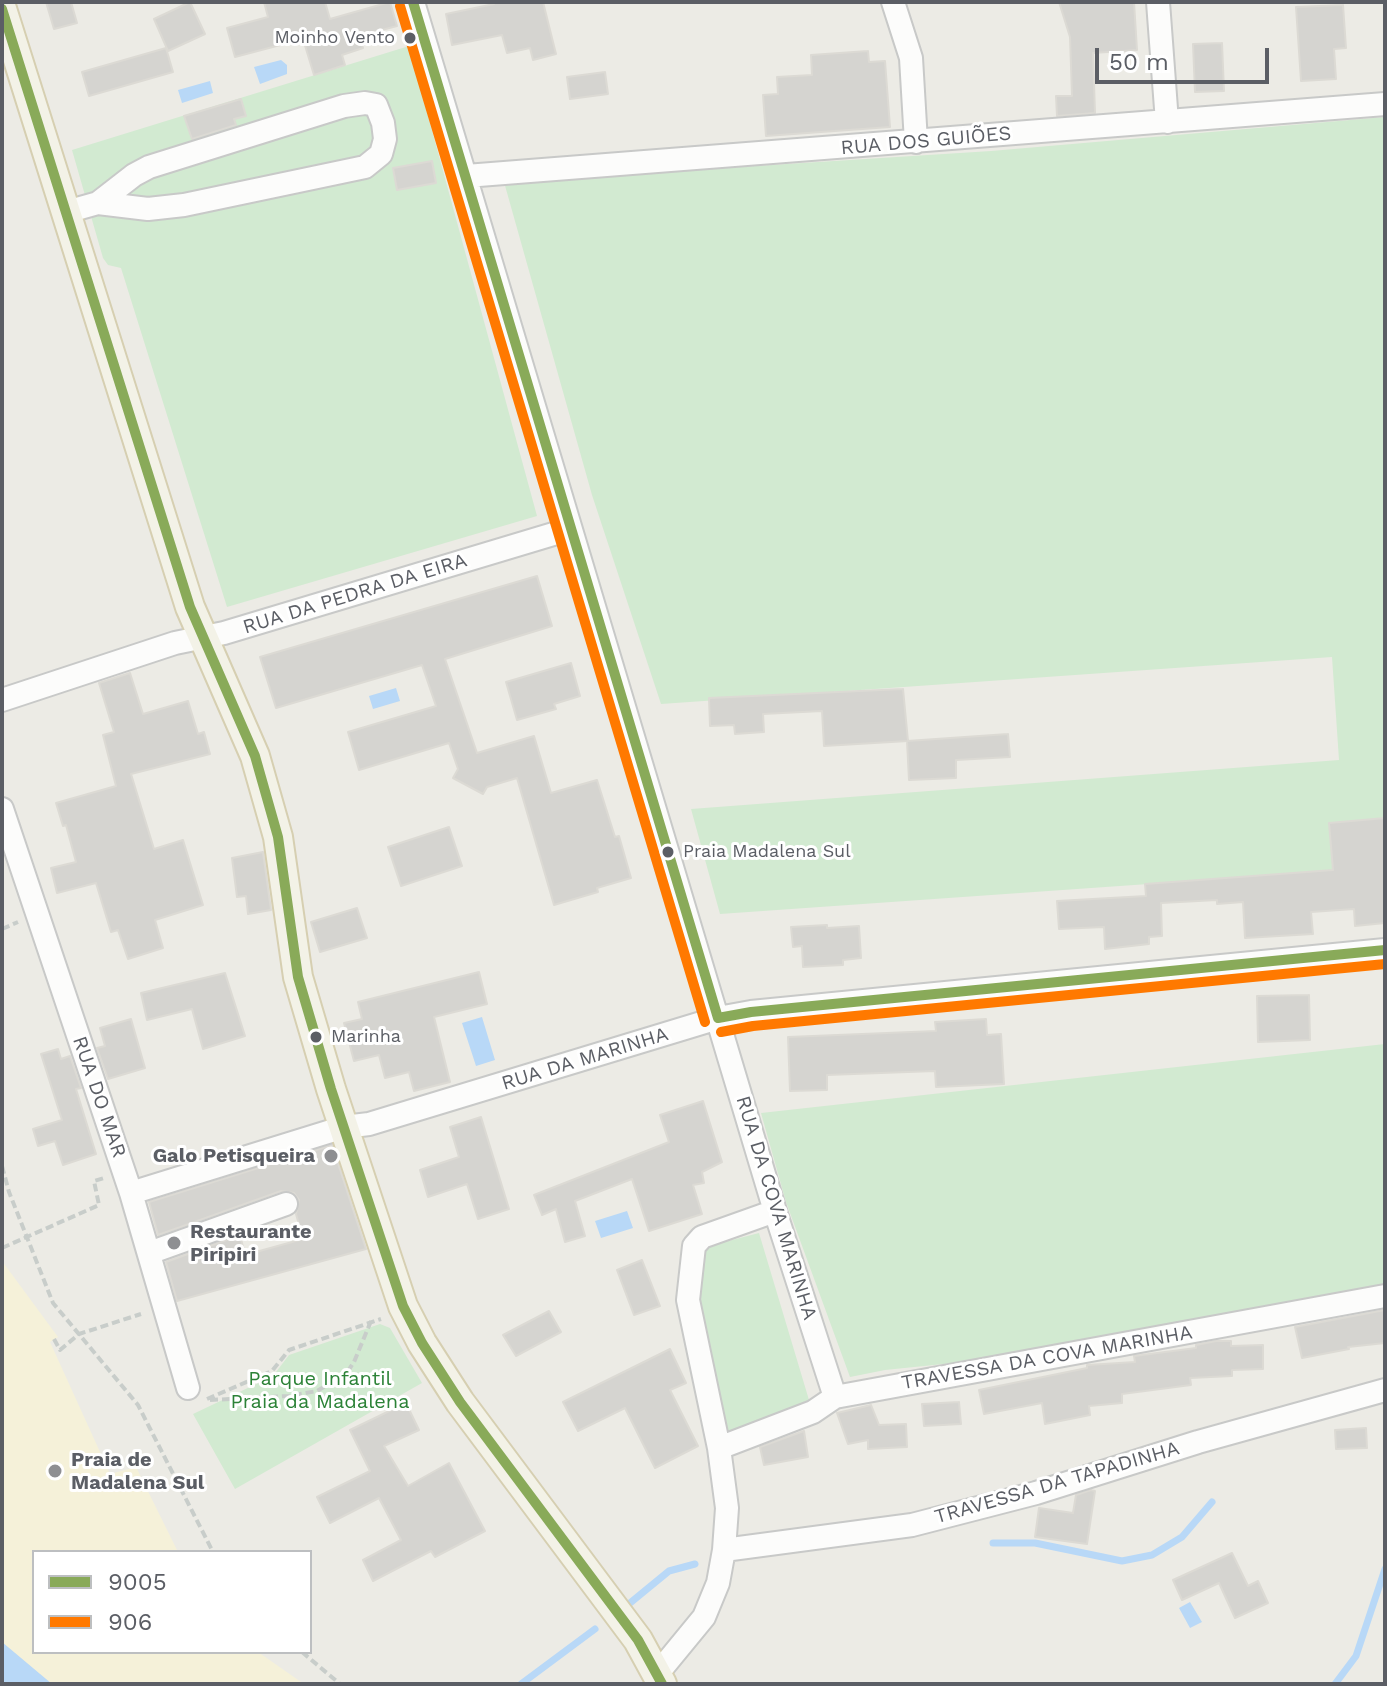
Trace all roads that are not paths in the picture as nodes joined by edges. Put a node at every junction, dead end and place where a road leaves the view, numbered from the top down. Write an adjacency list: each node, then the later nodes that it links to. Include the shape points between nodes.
1 (413, 2): 8 (street, RUA DA COVA MARINHA)
2 (893, 2): 7 (street, via 911,58)
3 (1158, 2): 6 (street)
4 (2, 9): 10 (main road)
5 (1385, 104): 6 (street, RUA DOS GUIÕES)
6 (1167, 122): 7 (street, RUA DOS GUIÕES)
7 (916, 142): 8 (street, RUA DOS GUIÕES)
8 (466, 176): 11 (street, RUA DA COVA MARINHA)
9 (98, 203): 9 (street, via 148,209 184,205 365,167 381,154 383,123 376,105 344,106 149,167); 10 (street)
10 (66, 212): 12 (main road)
11 (570, 529): 12 (street, RUA DA PEDRA DA EIRA); 16 (street, RUA DA COVA MARINHA)
12 (202, 638): 13 (street, RUA DA PEDRA DA EIRA); 17 (main road, via 255,756 278,837 298,977)
13 (2, 700)
14 (2, 809): 18 (street, RUA DO MAR)
15 (1385, 950): 16 (street, RUA DA MARINHA)
16 (718, 1018): 17 (street, RUA DA MARINHA, via 369,1124); 20 (street, RUA DA COVA MARINHA)
17 (344, 1127): 18 (street, RUA DA MARINHA); 28 (main road, via 399,1295 422,1343 638,1640)
18 (131, 1193): 21 (street, RUA DO MAR)
19 (286, 1204): 21 (street)
20 (775, 1211): 25 (street, RUA DA COVA MARINHA); 26 (street, via 702,1237 694,1246 688,1300)
21 (149, 1253): 23 (street, RUA DO MAR)
22 (1385, 1296): 25 (street, TRAVESSA DA COVA MARINHA)
23 (188, 1388)
24 (1385, 1390): 27 (street, TRAVESSA DA TAPADINHA, via 912,1525)
25 (835, 1397): 26 (street, TRAVESSA DA COVA MARINHA, via 813,1412)
26 (719, 1448): 27 (street, via 727,1508)
27 (724, 1550): 28 (street, via 704,1617)
28 (660, 1678)

